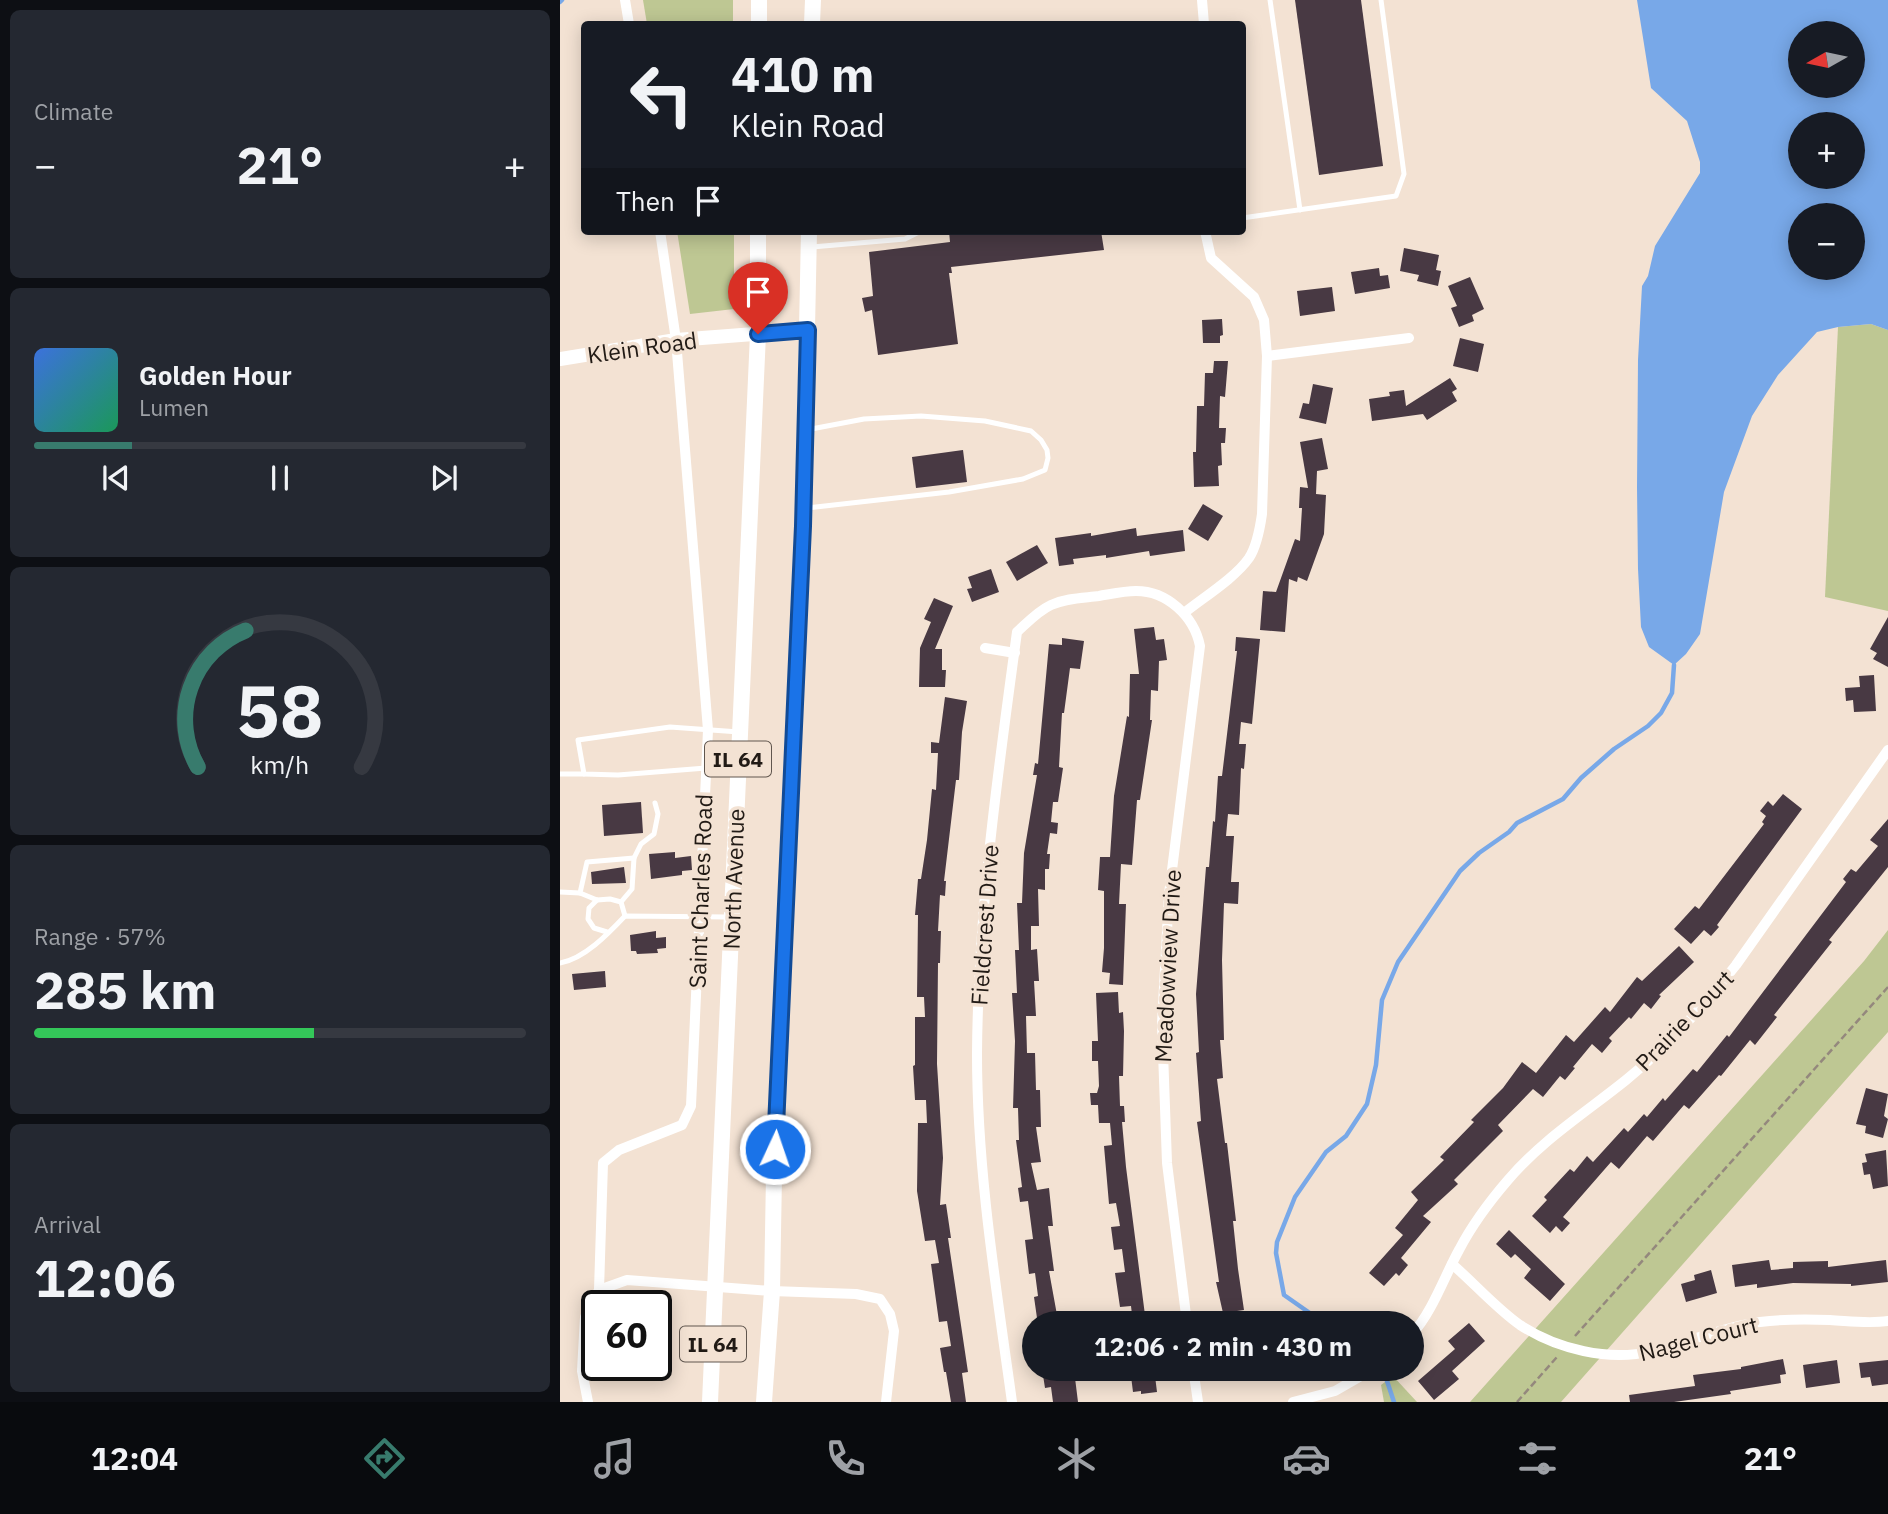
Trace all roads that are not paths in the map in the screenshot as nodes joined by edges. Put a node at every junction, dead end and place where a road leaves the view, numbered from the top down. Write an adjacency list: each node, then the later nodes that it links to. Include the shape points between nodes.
1 (625, 0): 7 (street)
2 (759, 0): 8 (main road)
3 (813, 0): 9 (main road)
4 (1202, 0): 10 (street)
5 (1269, 0): 11 (lane)
6 (1381, 0): 11 (lane, via 1404,174 1396,196)
7 (628, 21)
8 (759, 21)
9 (812, 21)
10 (1204, 21)
11 (1300, 210): 12 (lane)
12 (1246, 217)
13 (661, 235): 21 (street, Saint Charles Road)
14 (758, 235): 19 (main road, North Avenue / IL 64)
15 (913, 235): 17 (lane, via 905,239)
16 (1206, 235): 22 (street, via 1211,258 1254,297 1264,320)
17 (809, 239): 18 (main road, IL 64)
18 (808, 330): 19 (street, Klein Road); 24 (main road, IL 64)
19 (758, 334): 21 (street, Klein Road); 30 (main road, North Avenue / IL 64)
20 (1409, 338): 22 (street)
21 (676, 340): 23 (street, Klein Road); 29 (street, Saint Charles Road)
22 (1267, 356): 26 (street, via 1258,535 1249,557)
23 (560, 359)
24 (806, 430): 25 (main road, IL 64); 25 (lane, via 864,419 921,416 985,421 1031,431 1041,440 1048,458 1045,470 1023,479)
25 (804, 508): 49 (main road, IL 64)
26 (1184, 613): 28 (street, Fieldcrest Drive, via 1171,601 1149,592 1066,600 1042,610 1017,632); 50 (street, Meadowview Drive, via 1198,636 1199,656 1169,894 1162,1035 1167,1163)
27 (985, 648): 28 (street)
28 (1015, 653): 60 (street, Fieldcrest Drive, via 984,895 977,1056 982,1171)
29 (708, 730): 30 (lane); 32 (street, Saint Charles Road); 34 (lane, via 670,727 578,740)
30 (739, 732): 43 (main road, North Avenue / IL 64)
31 (1888, 750): 46 (street, Prairie Court, via 1715,992 1650,1060 1530,1156 1485,1208)
32 (706, 768): 34 (lane); 42 (street, Saint Charles Road)
33 (560, 774): 34 (lane)
34 (584, 774)
35 (655, 803): 36 (lane, via 654,834 641,844)
36 (634, 858): 38 (lane, via 587,862); 40 (lane, via 632,890)
37 (560, 892): 38 (lane)
38 (580, 892): 39 (lane)
39 (597, 900): 40 (lane); 44 (lane, via 589,908 588,919 594,928)
40 (621, 902): 41 (lane)
41 (625, 916): 42 (lane); 44 (lane)
42 (699, 916): 43 (lane); 48 (street, Saint Charles Road, via 691,1106 681,1125 619,1150 603,1163)
43 (731, 917): 47 (main road, North Avenue / IL 64)
44 (607, 932): 45 (lane, via 574,961)
45 (560, 963)
46 (1452, 1264): 51 (street, Prairie Court); 52 (street, Nagel Court, via 1519,1324 1551,1340 1618,1356 1759,1322)
47 (716, 1286): 48 (street, via 627,1280); 49 (street); 57 (main road, North Avenue / IL 64)
48 (599, 1290)
49 (772, 1291): 58 (main road, IL 64); 59 (street, via 880,1299 894,1331)
50 (1186, 1311)
51 (1424, 1313)
52 (1888, 1321)
53 (584, 1381): 56 (street)
54 (1195, 1381): 61 (street)
55 (1352, 1381): 62 (street, via 1335,1391)
56 (588, 1402)
57 (710, 1402)
58 (764, 1402)
59 (886, 1402)
60 (1012, 1402)
61 (1198, 1402)
62 (1293, 1402)

